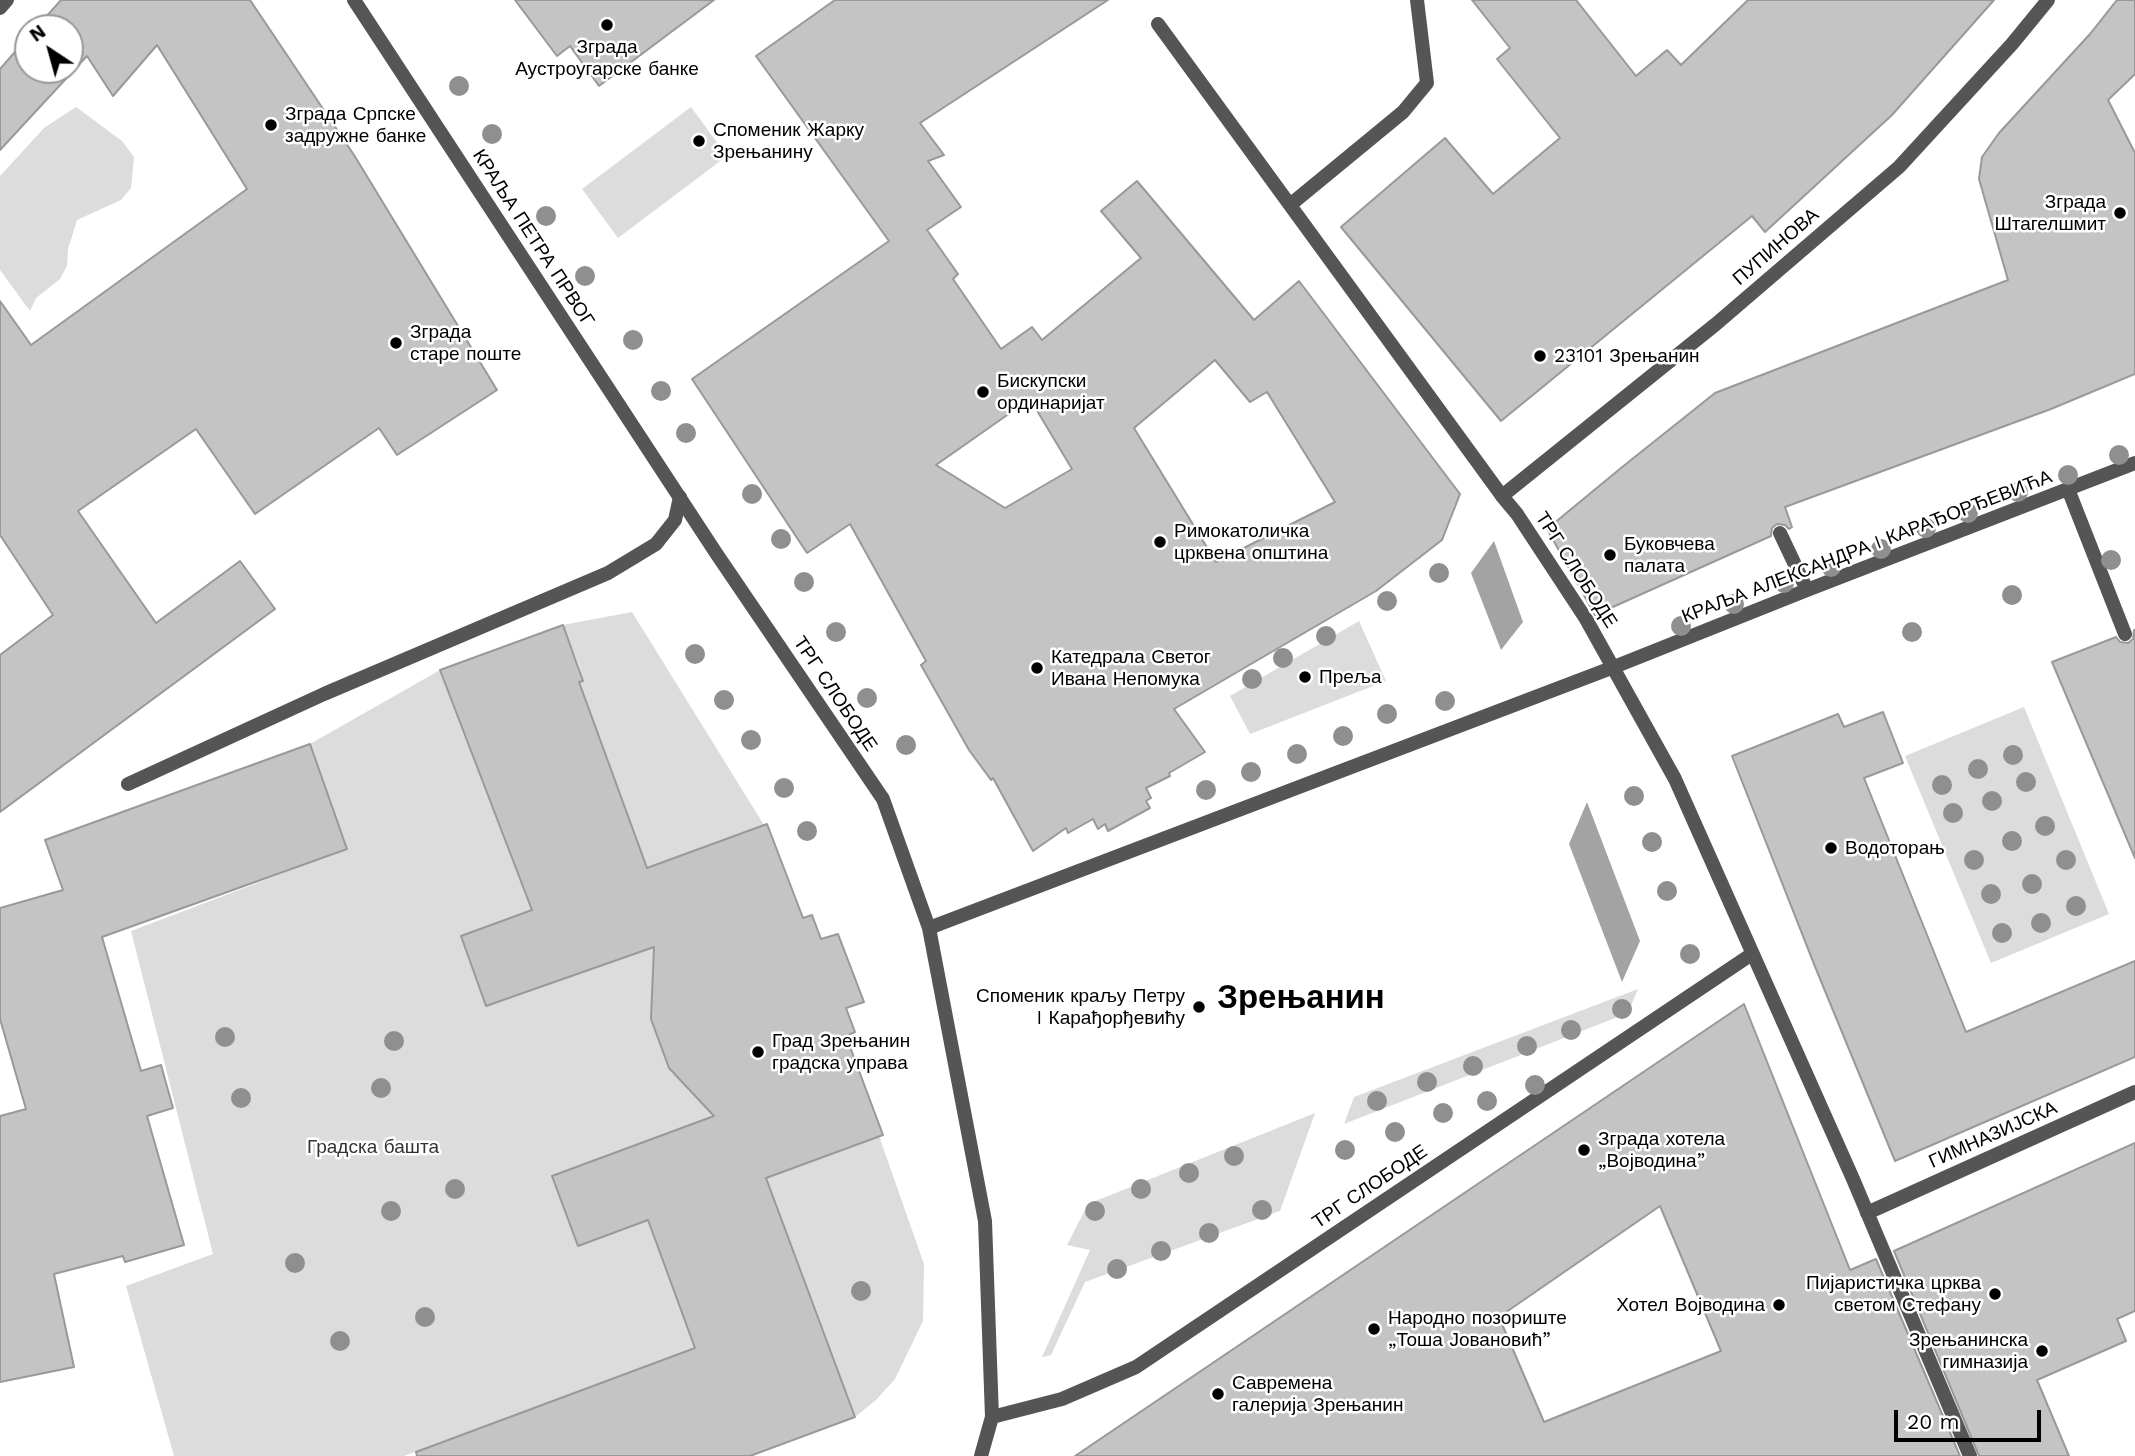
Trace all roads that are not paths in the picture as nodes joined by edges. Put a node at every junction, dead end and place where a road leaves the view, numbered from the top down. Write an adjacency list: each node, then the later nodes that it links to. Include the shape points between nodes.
1 (7, 0): 5 (street)
2 (354, 0): 10 (street, КРАЉА ПЕТРА ПРВОГ)
3 (1417, 0): 7 (street, via 1427,83 1403,112)
4 (2048, 0): 11 (street, ПУПИНОВА, via 1899,167 1716,324)
5 (0, 8)
6 (1158, 24): 7 (street, ТРГ СЛОБОДЕ)
7 (1290, 205): 11 (street, ТРГ СЛОБОДЕ)
8 (2135, 463): 9 (street, КРАЉА АЛЕКСАНДРА I КАРАЂОРЂЕВИЋА)
9 (2068, 489): 13 (street, КРАЉА АЛЕКСАНДРА I КАРАЂОРЂЕВИЋА); 14 (street)
10 (680, 496): 16 (street, via 675,520 656,544 608,573 324,694); 17 (street, ТРГ СЛОБОДЕ, via 883,799)
11 (1502, 496): 15 (street, ТРГ СЛОБОДЕ)
12 (1780, 533): 13 (street)
13 (1807, 590): 15 (street, КРАЉА АЛЕКСАНДРА I КАРАЂОРЂЕВИЋА)
14 (2126, 634)
15 (1614, 667): 17 (street); 18 (street, ТРГ СЛОБОДЕ, via 1675,779)
16 (128, 784)
17 (929, 928): 21 (street, ТРГ СЛОБОДЕ, via 985,1221)
18 (1752, 954): 20 (street, ТРГ СЛОБОДЕ); 21 (street, ТРГ СЛОБОДЕ, via 1136,1367 1062,1399)
19 (2135, 1092): 20 (street, ГИМНАЗИЈСКА)
20 (1867, 1213): 23 (street, ТРГ СЛОБОДЕ)
21 (992, 1417): 22 (street, ТРГ СЛОБОДЕ)
22 (981, 1456)
23 (1970, 1456)

